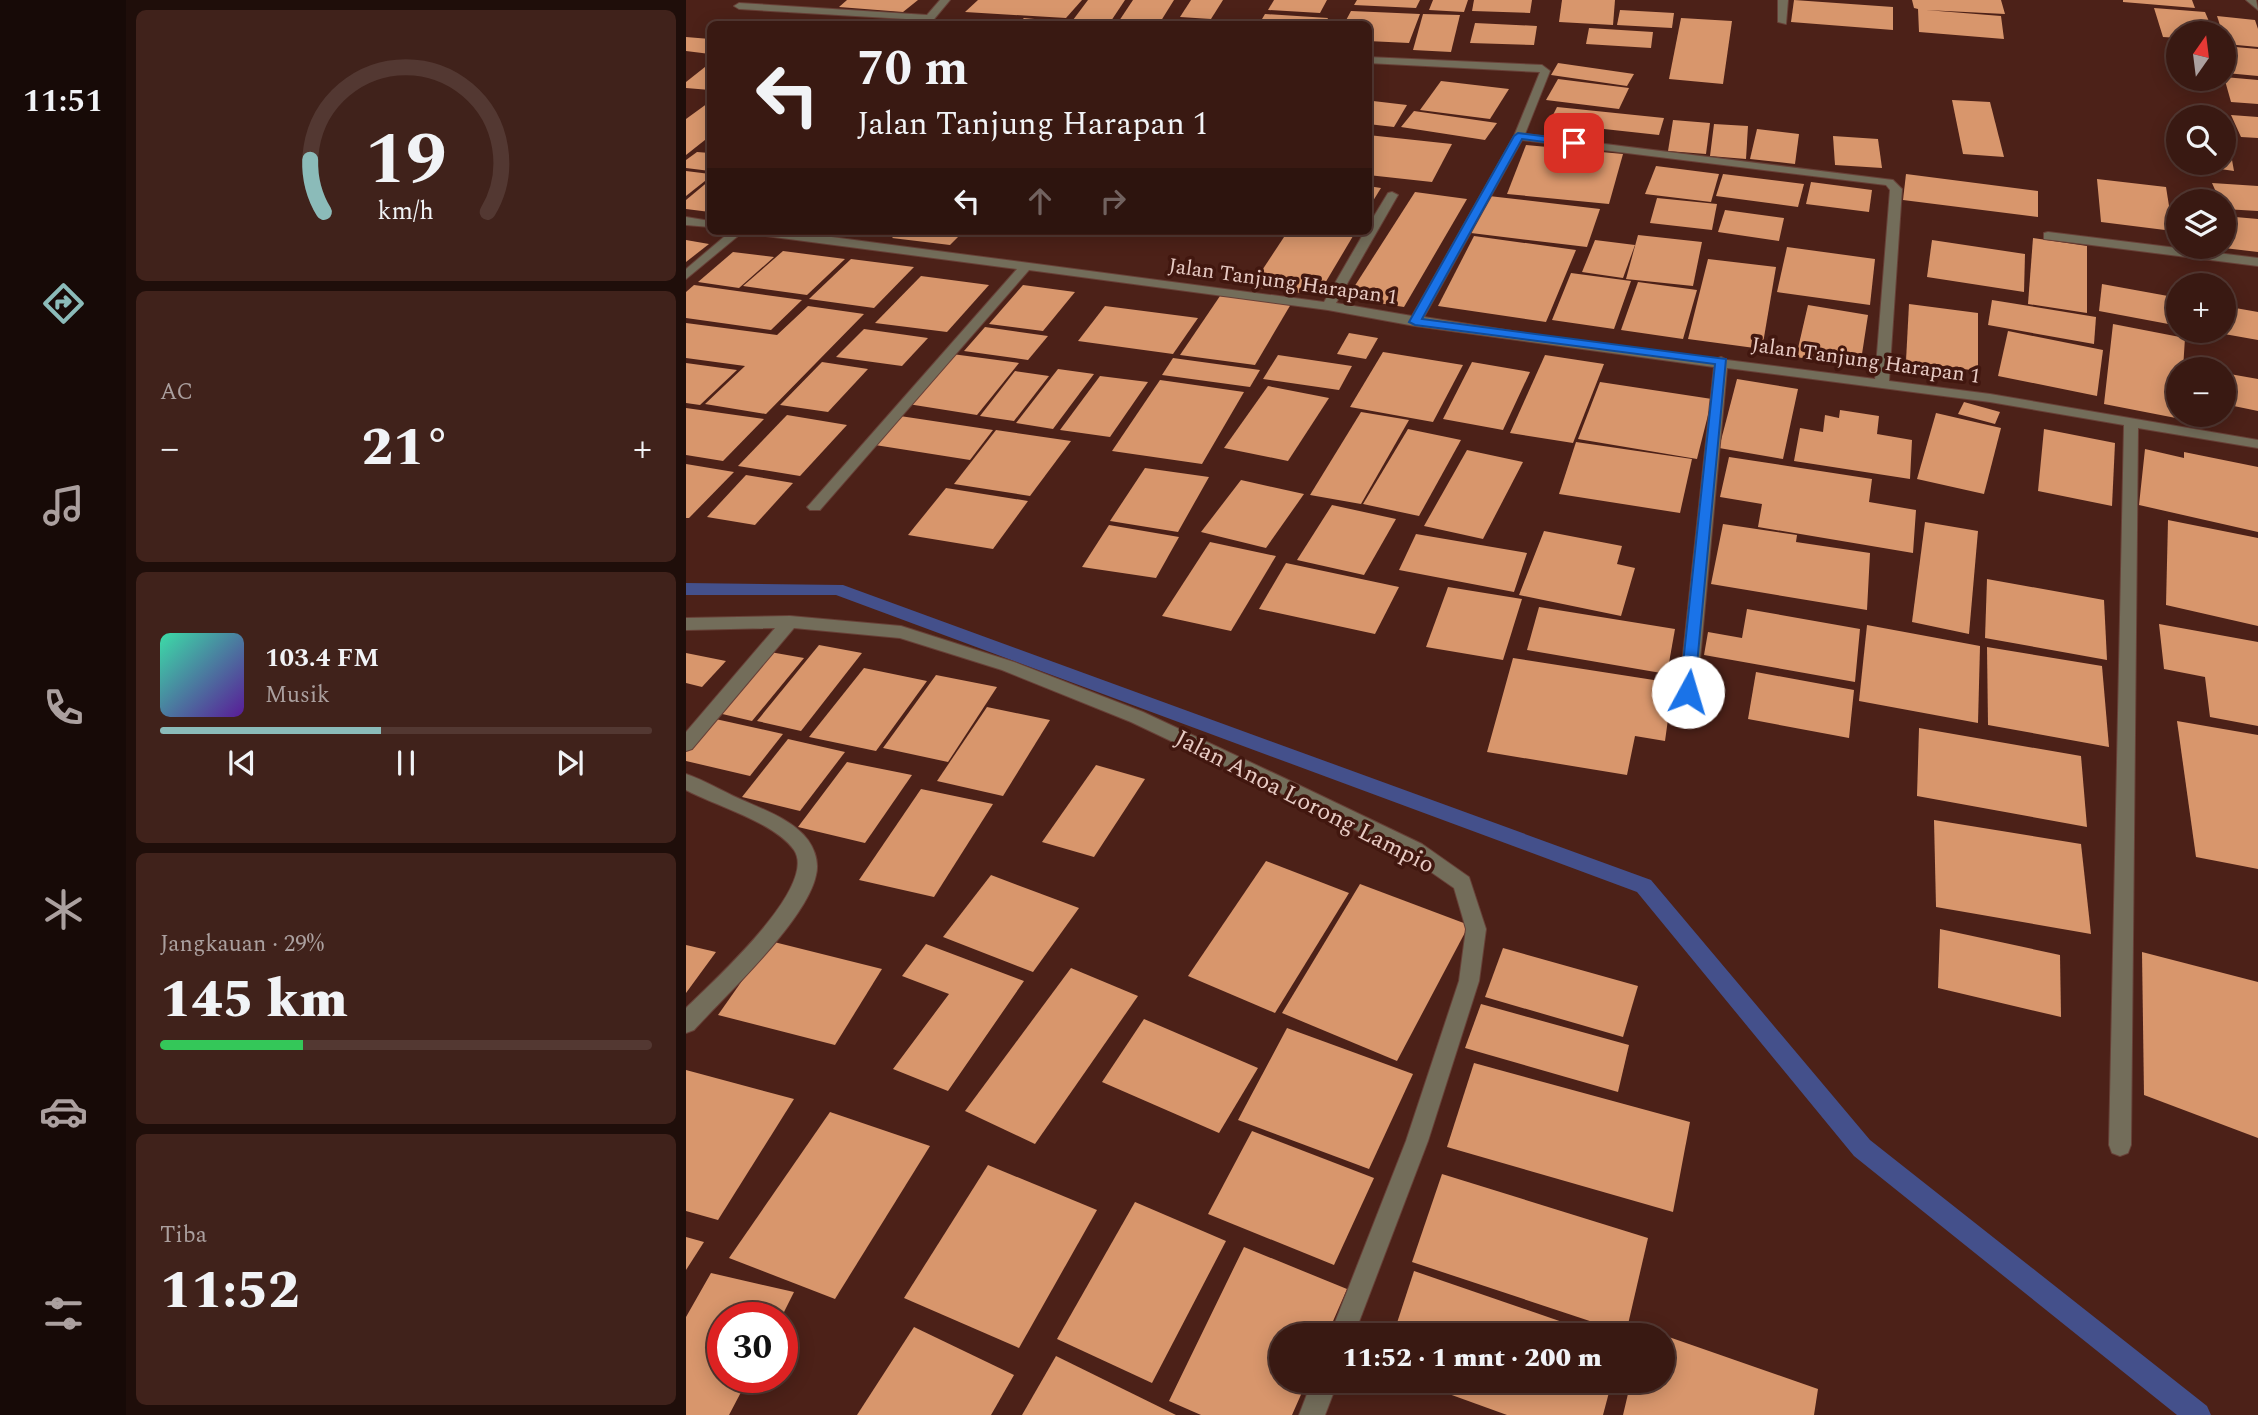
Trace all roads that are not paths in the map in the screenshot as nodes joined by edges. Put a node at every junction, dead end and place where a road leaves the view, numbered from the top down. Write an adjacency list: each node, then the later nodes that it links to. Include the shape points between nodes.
1 (945, 0): 6 (street)
2 (1783, 0): 7 (street)
3 (2251, 0): 5 (street)
4 (740, 6): 6 (street)
5 (2258, 7)
6 (926, 21)
7 (1783, 22)
8 (1372, 60): 9 (street, via 1538,67 1545,71)
9 (1518, 136): 22 (street); 24 (street, via 1889,182 1896,188)
10 (1392, 195): 13 (street)
11 (686, 221): 12 (street)
12 (707, 224)
13 (1372, 230)
14 (733, 235): 20 (street)
15 (791, 235): 19 (street, Jalan Tanjung Harapan 1)
16 (1369, 235): 21 (street)
17 (2048, 236): 18 (street)
18 (2258, 262)
19 (1027, 265): 21 (street, Jalan Tanjung Harapan 1); 27 (street)
20 (686, 275)
21 (1328, 306): 22 (street, Jalan Tanjung Harapan 1)
22 (1415, 322): 23 (street, Jalan Tanjung Harapan 1)
23 (1721, 361): 24 (street, Jalan Tanjung Harapan 1); 30 (street)
24 (1882, 383): 25 (street, Jalan Tanjung Harapan 1)
25 (2131, 424): 26 (street, Jalan Tanjung Harapan 1); 34 (street)
26 (2258, 444)
27 (815, 508)
28 (790, 622): 29 (street, Jalan Anoa Lorong Lampio); 31 (street); 35 (street, Jalan Anoa Lorong Lampio, via 901,632 1008,666 1136,717 1277,783 1415,850 1462,883 1476,929 1469,981 1417,1141)
29 (686, 624)
30 (1688, 692)
31 (686, 744)
32 (686, 781): 33 (street, via 785,830 801,845 808,865 805,882 778,923)
33 (686, 1023)
34 (2120, 1145)
35 (1347, 1323)
36 (1320, 1393): 37 (street)
37 (1312, 1415)

